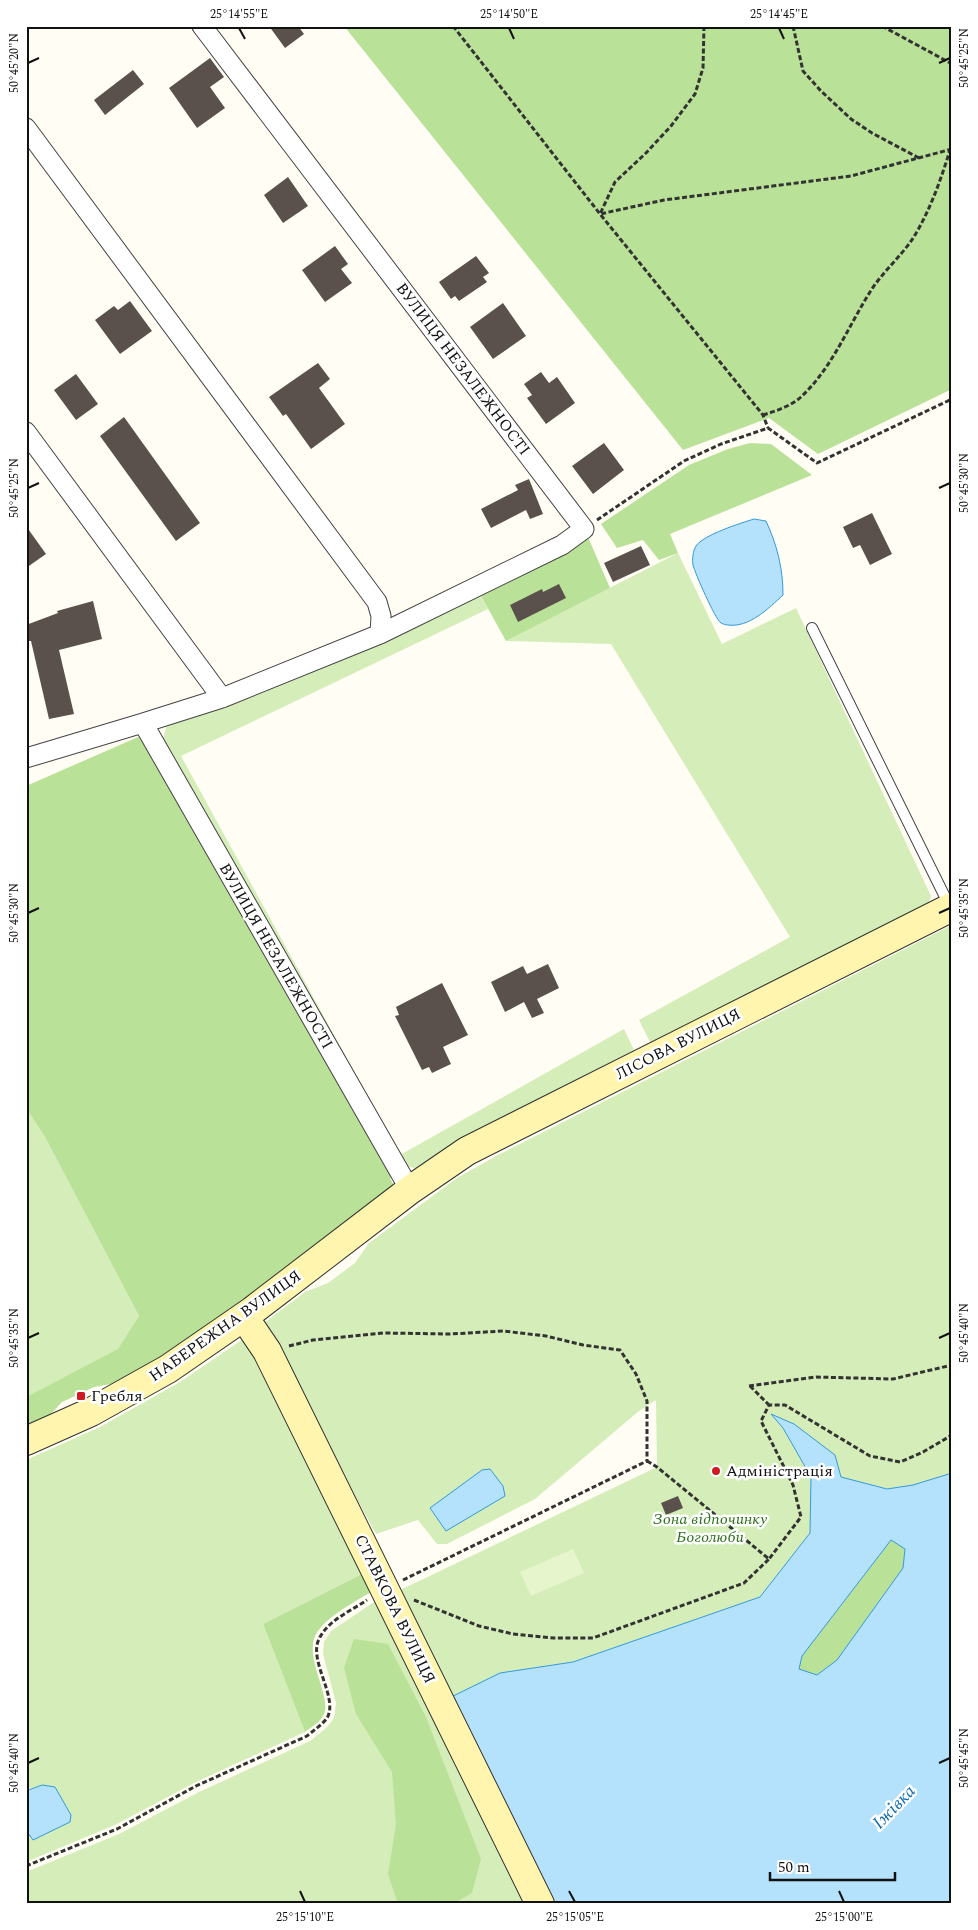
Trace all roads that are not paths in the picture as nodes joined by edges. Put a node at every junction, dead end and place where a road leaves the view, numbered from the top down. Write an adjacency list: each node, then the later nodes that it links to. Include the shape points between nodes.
1 (202, 26): 5 (street, ВУЛИЦЯ НЕЗАЛЕЖНОСТІ, via 584,529 562,545)
2 (26, 128): 5 (street, via 376,602 381,616)
3 (26, 432): 6 (street)
4 (812, 628): 9 (lane)
5 (380, 634): 6 (street)
6 (222, 698): 7 (street)
7 (143, 723): 8 (street); 10 (street, ВУЛИЦЯ НЕЗАЛЕЖНОСТІ)
8 (26, 758)
9 (951, 907): 10 (street, ЛІСОВА ВУЛИЦЯ, via 467,1151)
10 (410, 1190): 11 (street, НАБЕРЕЖНА ВУЛИЦЯ)
11 (244, 1317): 12 (street, НАБЕРЕЖНА ВУЛИЦЯ, via 168,1369 91,1412); 13 (street, СТАВКОВА ВУЛИЦЯ, via 267,1351)
12 (26, 1441)
13 (540, 1904)

